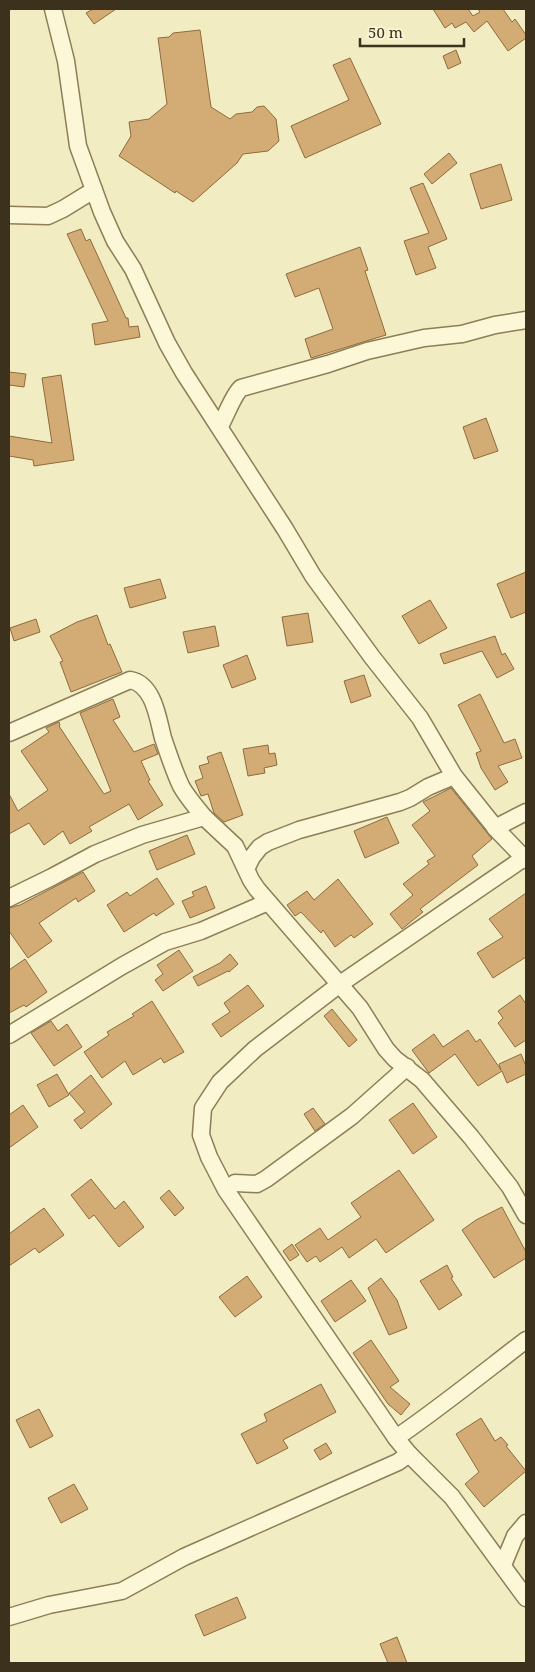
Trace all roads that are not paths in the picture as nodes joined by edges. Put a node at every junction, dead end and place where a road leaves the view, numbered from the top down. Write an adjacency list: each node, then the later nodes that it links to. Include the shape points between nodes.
1 (53, 9): 2 (street, via 66,61 78,146)
2 (94, 190): 3 (street, via 48,216); 5 (street, via 115,241 133,269 167,343)
3 (9, 215)
4 (526, 320): 5 (street, via 367,351 241,388)
5 (220, 426): 7 (street, via 313,576 420,718)
6 (9, 733): 11 (street, via 130,680 138,683 153,704 181,785)
7 (440, 753): 8 (street); 9 (street)
8 (454, 776): 9 (street); 12 (street)
9 (428, 787): 14 (street, via 400,802 299,830)
10 (526, 812): 12 (street)
11 (204, 817): 13 (street); 17 (street, via 142,835 95,854)
12 (495, 828): 15 (street)
13 (234, 846): 14 (street); 16 (street)
14 (260, 847): 16 (street)
15 (525, 859): 19 (street)
16 (246, 869): 18 (street)
17 (9, 898)
18 (268, 902): 19 (street); 20 (street, via 200,931 164,942)
19 (340, 984): 21 (street, via 386,1048); 25 (street, via 255,1049 220,1082 203,1108 201,1135 204,1148 226,1190)
20 (9, 1035)
21 (407, 1067): 22 (street, via 352,1116 279,1170 257,1184); 23 (street, via 434,1092 471,1137 510,1188)
22 (235, 1183)
23 (526, 1216)
24 (526, 1340): 25 (street)
25 (396, 1438): 26 (street)
26 (409, 1454): 29 (street, via 452,1497); 32 (street, via 398,1462 184,1557 122,1590)
27 (526, 1523): 28 (street)
28 (516, 1536): 29 (street); 30 (street)
29 (484, 1540): 30 (street)
30 (503, 1565): 31 (street)
31 (526, 1598)
32 (9, 1617)

